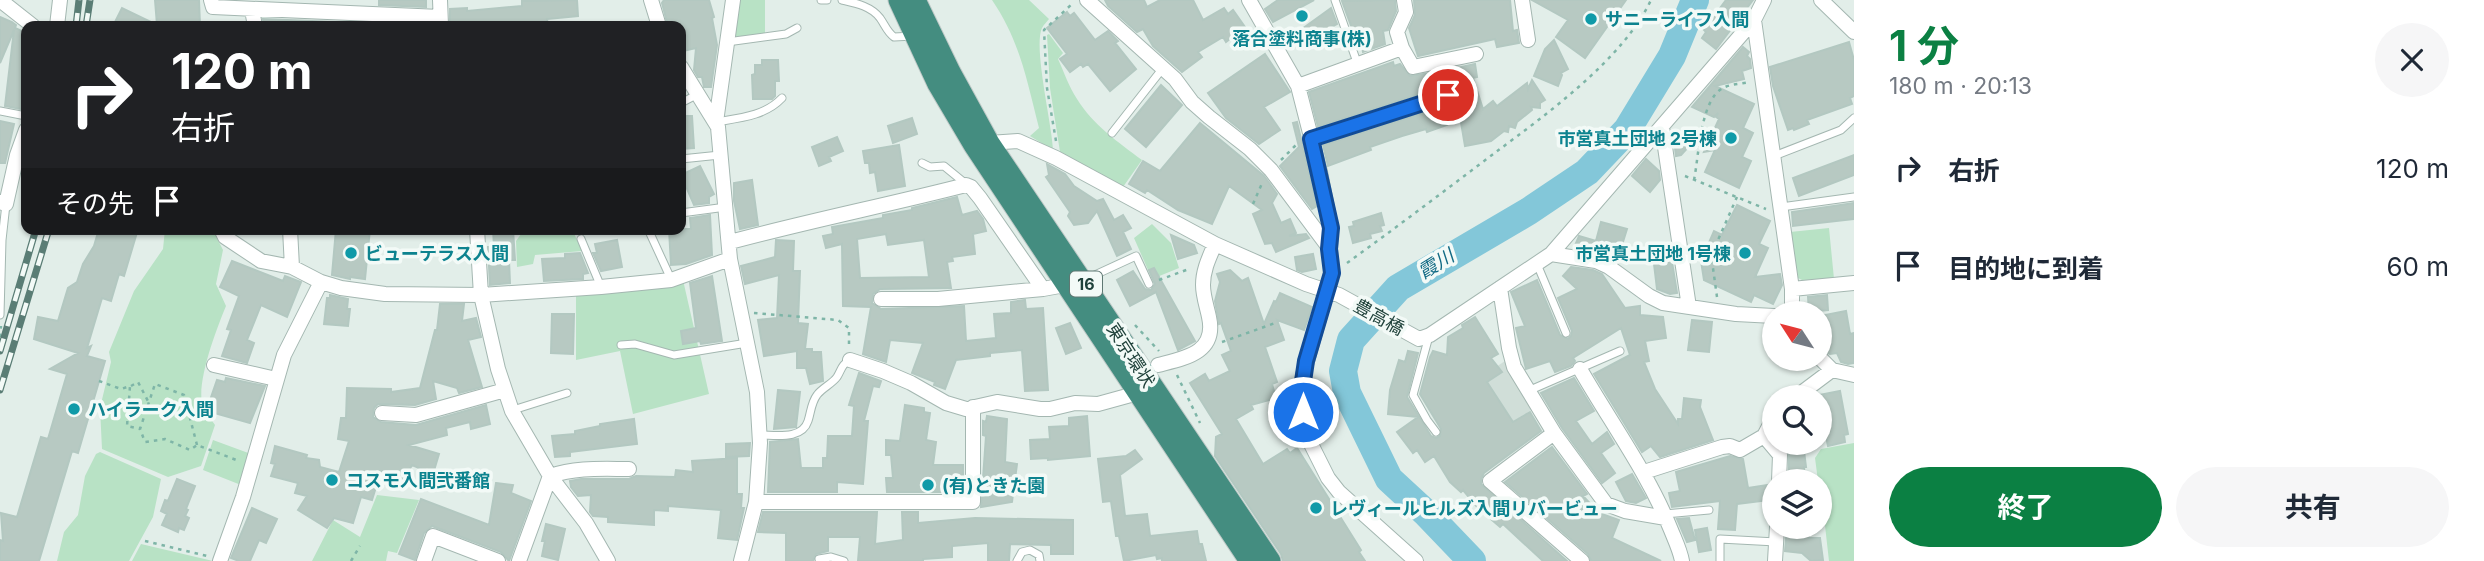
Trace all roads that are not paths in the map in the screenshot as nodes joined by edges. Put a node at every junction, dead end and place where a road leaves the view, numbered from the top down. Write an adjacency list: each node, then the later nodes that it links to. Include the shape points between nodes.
1 (60, 0): 22 (street)
2 (211, 0): 19 (street, via 213,7)
3 (440, 0): 25 (street)
4 (651, 0): 26 (street)
5 (733, 0): 31 (street)
6 (821, 0): 7 (lane)
7 (827, 0)
8 (842, 0): 29 (lane, via 877,14 894,37)
9 (899, 0): 29 (highway, 東京環状 / 16)
10 (915, 0): 49 (highway, 東京環状 / 16)
11 (1249, 0): 38 (street)
12 (1335, 0): 35 (lane)
13 (1404, 0): 32 (street, via 1406,12 1397,32)
14 (1522, 0): 30 (street)
15 (1764, 0): 20 (street)
16 (1821, 0): 28 (street)
17 (1089, 1): 36 (street)
18 (7, 2): 21 (street)
19 (253, 10): 23 (street); 24 (street)
20 (1754, 20): 46 (street); 52 (street)
21 (28, 21)
22 (58, 21)
23 (254, 21)
24 (425, 21)
25 (441, 21)
26 (657, 21)
27 (797, 28): 31 (lane, via 786,34)
28 (1854, 32)
29 (915, 36): 75 (highway, 東京環状 / 16, via 974,145)
30 (1528, 40)
31 (726, 42): 45 (street)
32 (1402, 48): 34 (street, via 1413,67); 35 (street)
33 (1476, 54): 34 (street)
34 (1437, 62): 48 (street, via 1448,95)
35 (1358, 66): 38 (street)
36 (1163, 68): 47 (lane); 68 (street, via 1192,102 1270,169)
37 (686, 75): 39 (street)
38 (1298, 86): 48 (street)
39 (698, 94): 41 (lane); 45 (street)
40 (782, 98): 45 (lane, via 761,112)
41 (686, 100)
42 (0, 111): 43 (lane)
43 (21, 115)
44 (1854, 118): 52 (lane, via 1841,130)
45 (716, 122): 51 (street)
46 (1662, 127): 69 (street); 86 (street)
47 (1112, 133)
48 (1311, 137): 68 (street, via 1331,228)
49 (989, 143): 67 (street, 豊高橋, via 1018,141); 75 (highway, 東京環状 / 16)
50 (21, 144): 57 (street)
51 (721, 155): 53 (lane); 58 (street)
52 (1773, 156): 59 (street)
53 (686, 158)
54 (922, 163): 55 (lane, via 944,166)
55 (966, 185): 66 (street); 80 (street, via 980,198)
56 (1854, 197): 59 (lane)
57 (3, 203): 87 (lane)
58 (726, 207): 60 (lane); 66 (street)
59 (1781, 211): 81 (street)
60 (686, 213)
61 (224, 235): 72 (street, via 261,261)
62 (290, 235): 72 (street)
63 (477, 235): 83 (street)
64 (651, 235): 73 (lane)
65 (581, 239): 78 (lane)
66 (730, 242): 70 (street)
67 (1215, 244): 82 (street, 豊高橋); 95 (street, via 1203,287 1212,331 1203,348)
68 (1329, 249): 82 (street)
69 (1551, 254): 71 (street); 86 (street, via 1596,261 1663,303)
70 (730, 259): 73 (street); 91 (street)
71 (1537, 264): 79 (street); 89 (lane)
72 (292, 267): 74 (street)
73 (671, 280): 78 (street)
74 (321, 282): 83 (street, via 385,294); 101 (street)
75 (1074, 283): 77 (lane, via 1136,256); 80 (street); 106 (highway, 東京環状 / 16); 123 (highway, 東京環状 / 16, via 1220,478)
76 (1854, 283): 81 (street)
77 (1149, 284)
78 (601, 287): 83 (street)
79 (1500, 288): 90 (street); 104 (street, via 1509,348)
80 (1043, 289): 84 (street, via 938,299)
81 (1792, 289): 85 (street)
82 (1334, 293): 90 (street, 豊高橋); 133 (street, via 1303,375 1301,401 1307,436 1334,485)
83 (481, 295): 103 (street)
84 (881, 299)
85 (1792, 301)
86 (1689, 307): 88 (street)
87 (0, 315)
88 (1762, 315)
89 (1566, 333)
90 (1424, 337): 110 (lane, via 1413,395)
91 (747, 343): 92 (lane, via 674,355 635,344); 112 (street, via 757,391)
92 (621, 345)
93 (1620, 351): 97 (lane)
94 (850, 360): 107 (street, via 911,383 946,403 965,410); 112 (lane, via 817,394 802,431)
95 (1164, 364)
96 (214, 365): 101 (street)
97 (1580, 369): 104 (lane); 115 (street)
98 (1832, 370): 100 (street)
99 (1831, 371): 102 (street)
100 (1854, 374)
101 (276, 379): 124 (street)
102 (1812, 385)
103 (505, 390): 108 (street); 109 (street, via 416,415)
104 (1527, 391): 111 (street)
105 (567, 393): 108 (lane)
106 (1138, 393): 107 (street, via 1098,404 1040,410 997,402); 123 (highway, 東京環状 / 16)
107 (973, 407): 117 (street, via 973,502)
108 (512, 411): 116 (street)
109 (382, 413)
110 (1436, 432)
111 (1554, 433): 119 (street, via 1606,504); 134 (street, via 1490,481)
112 (759, 436): 117 (street)
113 (1762, 437): 115 (street, via 1740,450 1722,447)
114 (629, 469): 116 (street)
115 (1644, 472): 119 (street)
116 (550, 476): 127 (street); 128 (street)
117 (756, 502): 129 (street)
118 (1709, 510): 119 (lane)
119 (1665, 516): 135 (street)
120 (1776, 539): 121 (street)
121 (1776, 542): 136 (lane, via 1720,539); 137 (street)
122 (819, 559): 130 (lane)
123 (1266, 559)
124 (221, 561)
125 (424, 561): 126 (street, via 433,536)
126 (498, 561)
127 (519, 561)
128 (608, 561)
129 (741, 561)
130 (844, 561)
131 (1017, 561): 132 (lane, via 1022,552 1030,550)
132 (1040, 561)
133 (1416, 561)
134 (1582, 561)
135 (1682, 561)
136 (1720, 561)
137 (1775, 561)

